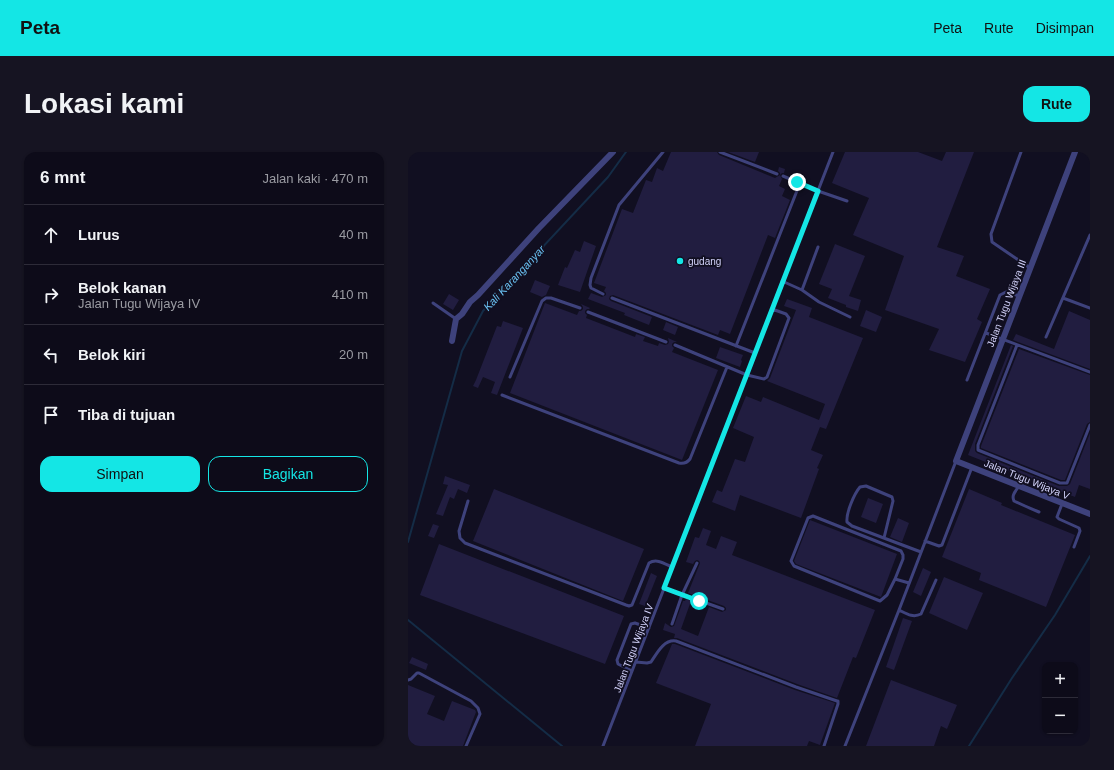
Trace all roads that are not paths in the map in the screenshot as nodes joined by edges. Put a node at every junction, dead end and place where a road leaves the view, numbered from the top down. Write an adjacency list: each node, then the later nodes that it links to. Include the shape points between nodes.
1 (663, 152): 18 (lane, via 619,206 591,278 591,288)
2 (720, 152): 7 (lane)
3 (833, 152): 10 (lane, Jalan Tugu Wijaya IV)
4 (1021, 152): 15 (lane, via 991,238 992,242)
5 (1075, 152): 15 (street, Jalan Tugu Wijaya III)
6 (612, 153): 28 (street)
7 (777, 174)
8 (783, 176): 9 (lane)
9 (800, 183): 10 (lane); 36 (lane)
10 (818, 191): 11 (lane); 16 (lane, Jalan Tugu Wijaya IV)
11 (847, 201)
12 (1090, 235): 13 (lane)
13 (1088, 243): 21 (lane)
14 (818, 247): 17 (lane)
15 (1030, 268): 19 (street, Jalan Tugu Wijaya III)
16 (782, 281): 17 (lane); 25 (lane, Jalan Tugu Wijaya IV)
17 (802, 290): 27 (lane, via 819,302)
18 (603, 294)
19 (1019, 296): 29 (lane, via 1006,292 1000,295); 31 (street, Jalan Tugu Wijaya III)
20 (612, 298): 36 (lane)
21 (1063, 298): 24 (lane); 30 (lane)
22 (433, 303): 28 (lane)
23 (580, 308): 41 (lane, via 551,298 542,301)
24 (1090, 308)
25 (772, 309): 37 (lane, Jalan Tugu Wijaya IV); 40 (lane, via 786,314 789,318 770,370 764,379)
26 (588, 312): 33 (lane)
27 (850, 317)
28 (456, 319): 32 (street)
29 (986, 333): 31 (lane); 42 (lane)
30 (1046, 337)
31 (1003, 339): 34 (lane); 45 (street, Jalan Tugu Wijaya III)
32 (452, 341)
33 (666, 342)
34 (1017, 344): 39 (lane); 44 (lane, via 978,450 1060,483 1067,483)
35 (675, 345): 38 (lane)
36 (736, 346): 37 (lane)
37 (755, 353): 40 (lane, Jalan Tugu Wijaya IV)
38 (727, 367): 40 (lane); 43 (lane, via 690,459 683,464)
39 (1090, 372)
40 (747, 375): 57 (lane, Jalan Tugu Wijaya IV)
41 (510, 377)
42 (967, 380)
43 (502, 395)
44 (1090, 425)
45 (956, 461): 46 (street, Jalan Tugu Wijaya V); 53 (lane)
46 (972, 467): 47 (street, Jalan Tugu Wijaya V); 53 (lane, via 942,545)
47 (1019, 486): 49 (street, Jalan Tugu Wijaya V); 50 (lane, via 1013,494 1014,501)
48 (468, 501): 57 (lane, via 459,531 460,538 465,543 629,606 632,605 649,563 653,560)
49 (1062, 504): 51 (street, Jalan Tugu Wijaya V); 54 (lane, via 1057,517 1079,528 1080,531)
50 (1039, 512)
51 (1090, 514)
52 (884, 538): 52 (lane, via 893,504 892,497 866,486 860,487 847,522); 55 (lane)
53 (926, 541): 55 (lane)
54 (1074, 547)
55 (921, 552): 60 (lane)
56 (697, 563): 62 (lane)
57 (672, 567): 61 (lane, Jalan Tugu Wijaya IV)
58 (895, 578): 58 (lane, via 904,555 901,551 813,516 808,518 791,562 794,566 880,601 887,595); 60 (lane)
59 (936, 580): 64 (lane, via 921,614 912,616)
60 (909, 584): 64 (lane)
61 (664, 588): 62 (lane); 66 (lane, Jalan Tugu Wijaya IV)
62 (682, 595): 63 (lane); 65 (lane)
63 (723, 609)
64 (899, 610): 73 (lane)
65 (672, 624)
66 (649, 628): 67 (lane, Jalan Tugu Wijaya IV); 68 (lane, via 631,624 617,663)
67 (636, 662): 68 (lane, Jalan Tugu Wijaya IV); 72 (lane, via 651,662 665,643 671,640 838,701)
68 (632, 671): 71 (lane, Jalan Tugu Wijaya IV)
69 (408, 680): 70 (lane, via 419,673 478,708 480,714)
70 (466, 746)
71 (603, 746)
72 (824, 746)
73 (845, 746)

